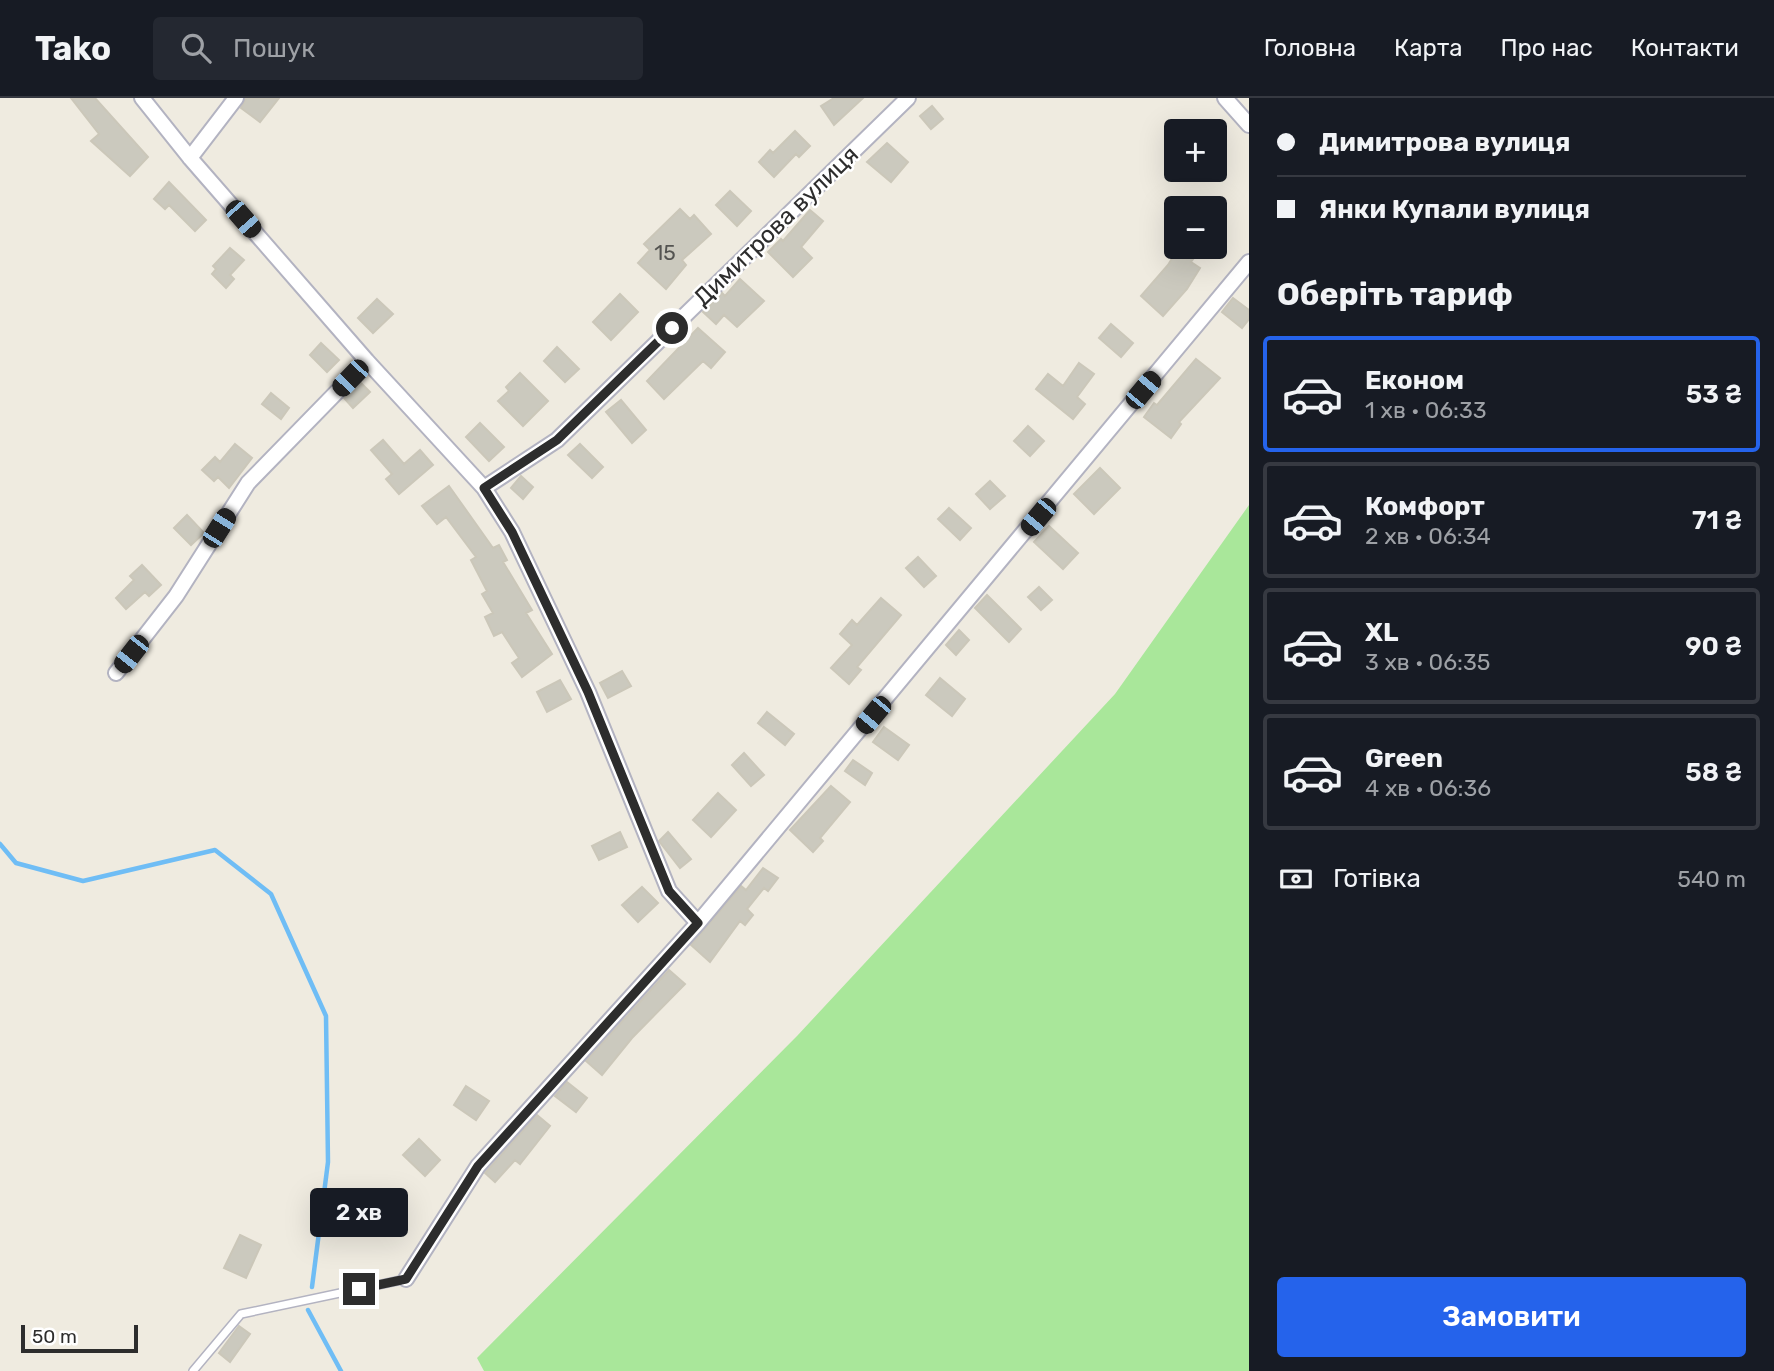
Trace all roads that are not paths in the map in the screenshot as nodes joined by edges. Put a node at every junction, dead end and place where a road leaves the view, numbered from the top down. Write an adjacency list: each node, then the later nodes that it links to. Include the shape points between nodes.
1 (142, 98): 6 (street)
2 (236, 98): 6 (street)
3 (908, 98): 9 (street, Димитрова вулиця, via 557,440)
4 (1225, 98): 5 (street)
5 (1249, 125)
6 (190, 158): 8 (street)
7 (1249, 262): 11 (street)
8 (367, 361): 9 (street); 10 (street, via 248,483 176,596)
9 (484, 488): 11 (street, via 512,532 588,692 669,891)
10 (116, 673)
11 (698, 923): 12 (street, via 478,1166)
12 (406, 1279): 13 (lane, via 241,1314)
13 (193, 1371)

